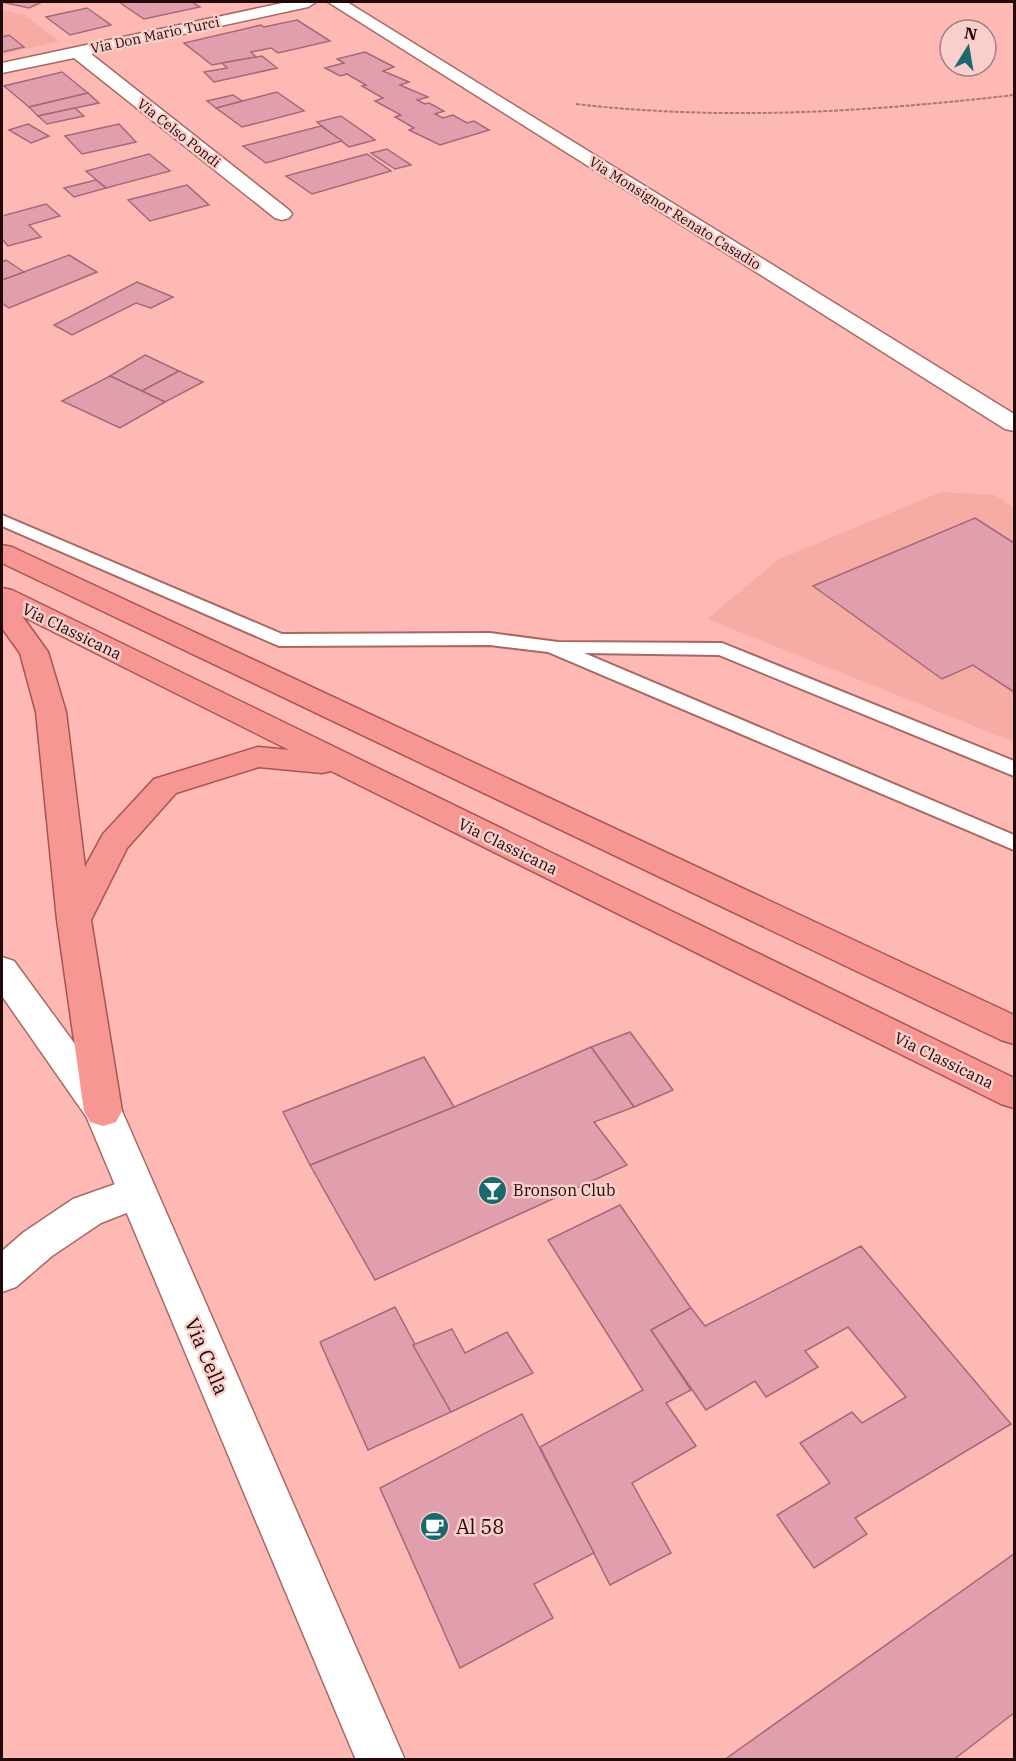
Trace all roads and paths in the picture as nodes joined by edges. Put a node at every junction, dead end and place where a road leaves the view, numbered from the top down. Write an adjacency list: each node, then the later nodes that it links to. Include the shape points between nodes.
1 (308, 2): 3 (street, Via Don Mario Turci)
2 (336, 2): 8 (street, Via Monsignor Renato Casadio)
3 (76, 51): 4 (street, Via Don Mario Turci); 7 (street, Via Celso Pondi)
4 (2, 68)
5 (1014, 95): 6 (path, via 933,105 723,114 621,111)
6 (567, 103)
7 (282, 214)
8 (1014, 424)
9 (2, 520): 13 (lane, via 279,640 490,639)
10 (2, 553): 19 (highway)
11 (2, 596): 14 (highway, Via Classicana)
12 (2, 610): 17 (highway, via 34,652 51,712)
13 (552, 647): 15 (lane, via 722,649); 16 (lane)
14 (342, 765): 17 (highway, via 258,757 165,786 114,842); 20 (highway, Via Classicana)
15 (1014, 769)
16 (1014, 843)
17 (74, 920): 21 (highway)
18 (2, 970): 21 (street, Via Cella)
19 (1014, 1030)
20 (1014, 1094)
21 (103, 1111): 22 (street, Via Cella)
22 (138, 1192): 23 (street, via 87,1211 38,1244); 24 (street, Via Cella)
23 (2, 1275)
24 (381, 1760)

